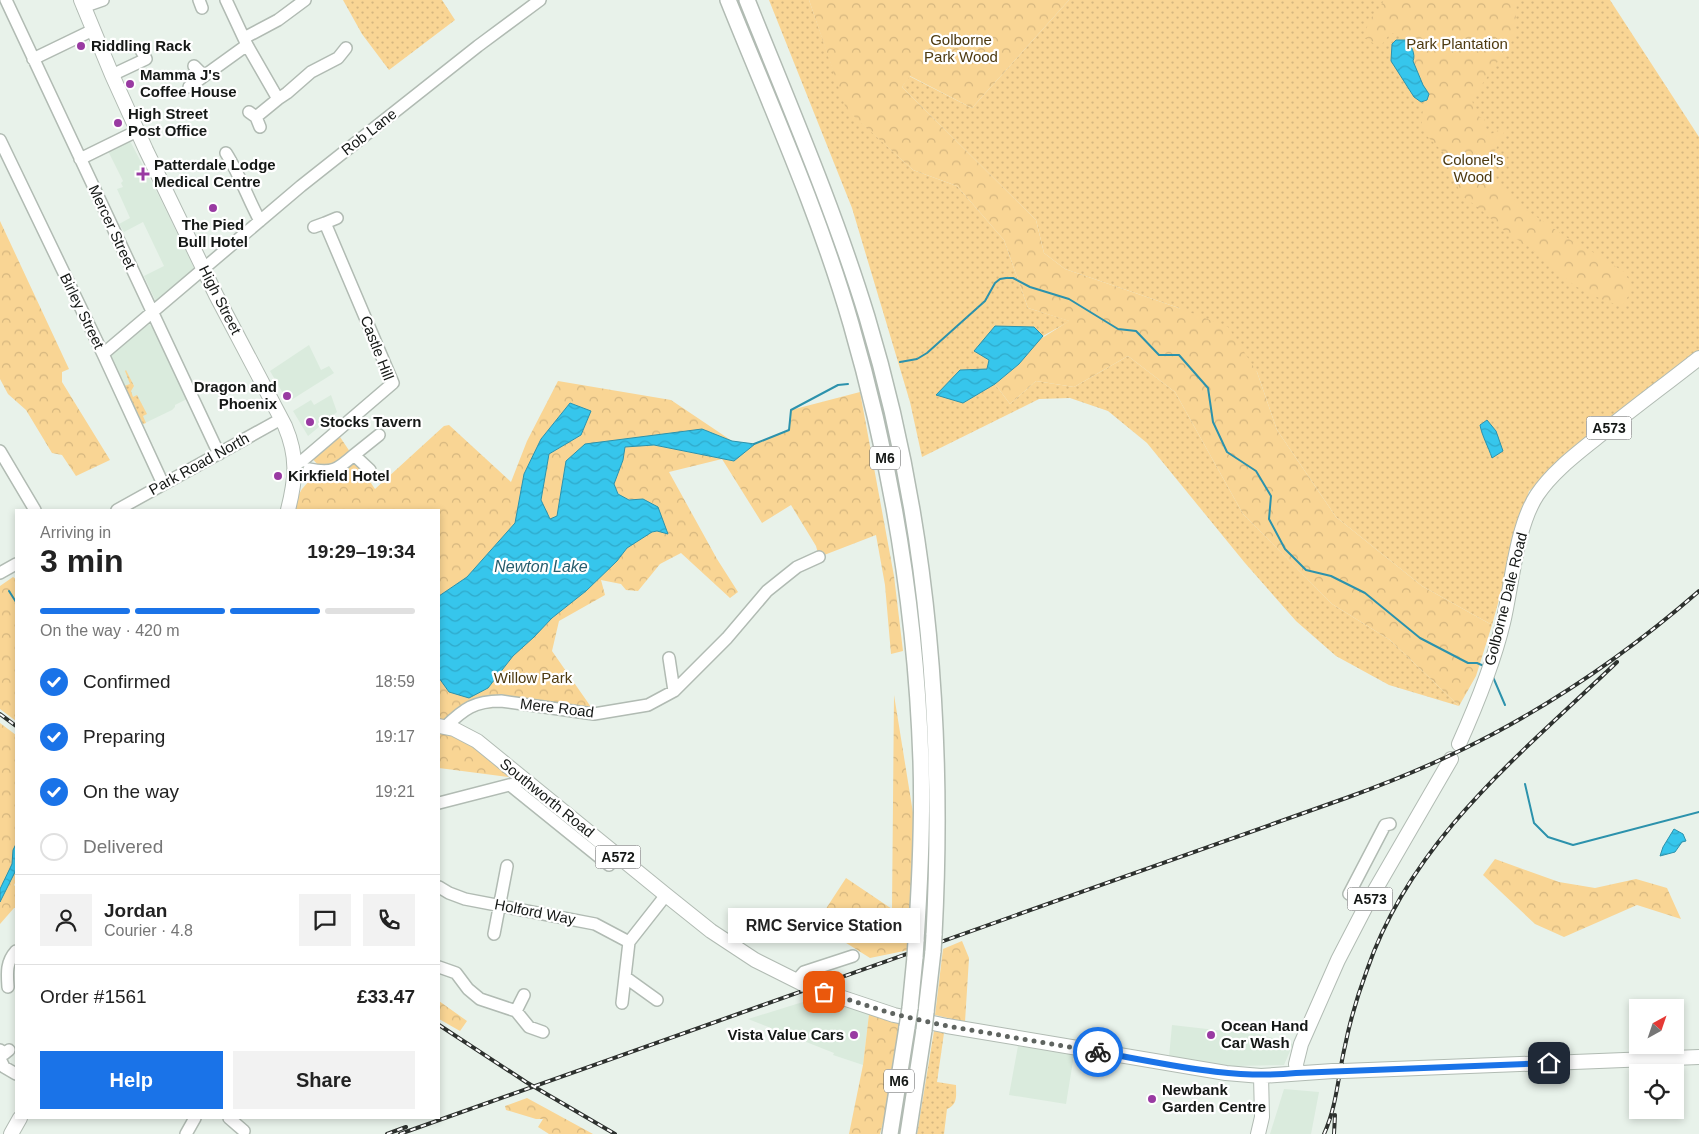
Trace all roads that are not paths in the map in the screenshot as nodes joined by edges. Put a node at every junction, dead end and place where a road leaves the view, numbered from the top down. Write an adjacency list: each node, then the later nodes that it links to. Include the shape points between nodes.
1 (6, 0): 13 (street, Mercer Street)
2 (103, 0): 8 (street)
3 (226, 0): 10 (street)
4 (540, 0): 25 (street, Rob Lane)
5 (728, 0): 83 (highway, M6, bridge, via 835,272 864,372 902,552 917,695 921,824 915,958)
6 (746, 0): 84 (highway, M6, bridge, via 850,265 880,365 907,482 919,552 934,690 938,829 933,951)
7 (306, 2): 10 (street)
8 (82, 3): 9 (main road, High Street)
9 (93, 30): 13 (street); 15 (main road, High Street)
10 (245, 41): 16 (street); 18 (street)
11 (346, 47): 18 (street, via 338,58 311,72)
12 (147, 55): 15 (street)
13 (33, 59): 23 (street, Mercer Street)
14 (194, 66): 16 (street)
15 (112, 75): 20 (main road, High Street)
16 (204, 76): 17 (street)
17 (189, 87)
18 (278, 99): 19 (street)
19 (255, 119)
20 (137, 132): 23 (street); 26 (main road, High Street)
21 (0, 140): 28 (street, Birley Street)
22 (226, 153): 25 (street)
23 (80, 159): 27 (street, Mercer Street)
24 (337, 218): 35 (street, Castle Hill, via 319,225 394,383)
25 (260, 221): 26 (street, Rob Lane)
26 (203, 269): 27 (street, Rob Lane); 30 (main road, High Street)
27 (152, 313): 28 (street, Rob Lane); 33 (street, Mercer Street)
28 (103, 354): 37 (street, Birley Street)
29 (1699, 358): 45 (main road, Golborne Dale Road / A573, via 1574,456 1545,485 1530,508 1503,625 1490,667)
30 (281, 419): 33 (street, Park Road North); 35 (main road, High Street)
31 (379, 435): 34 (street)
32 (0, 451): 38 (street)
33 (219, 454): 37 (street, Park Road North)
34 (354, 455): 35 (street, via 338,469 326,471); 36 (street)
35 (306, 467): 40 (main road, High Street, via 294,482)
36 (370, 470)
37 (163, 484): 39 (street, Park Road North)
38 (34, 509)
39 (119, 509)
40 (288, 509)
41 (818, 557): 43 (street, Mere Road, via 797,566 767,591 727,638)
42 (670, 655): 43 (street)
43 (674, 691): 44 (street, Mere Road, via 648,705 594,714 485,701 468,707)
44 (442, 726): 47 (main road, Southworth Road / A572, via 477,741)
45 (1458, 744)
46 (1450, 759): 55 (main road, A573)
47 (527, 781): 48 (street); 54 (main road, Southworth Road / A572)
48 (510, 785): 49 (street); 52 (street)
49 (440, 803)
50 (1390, 824): 55 (street, via 1384,825 1349,894)
51 (507, 866): 56 (street)
52 (605, 866)
53 (440, 888): 56 (street, Holford Way, via 465,899)
54 (666, 896): 58 (street); 65 (main road, Southworth Road / A572, via 755,960)
55 (1367, 904): 74 (main road, A573, via 1301,1044)
56 (499, 905): 57 (street); 58 (street, Holford Way, via 595,924)
57 (494, 934)
58 (630, 942): 64 (street)
59 (15, 952): 66 (street, via 8,963)
60 (853, 956): 65 (street, via 804,972)
61 (462, 962): 63 (street)
62 (440, 967): 63 (street)
63 (456, 973): 70 (street, via 480,999)
64 (625, 976): 68 (street); 69 (street)
65 (799, 982): 76 (main road, Southworth Road / A572, bridge, via 894,1014 947,1026 1217,1072)
66 (8, 989)
67 (525, 993): 70 (street)
68 (657, 1000)
69 (622, 1003)
70 (516, 1011): 71 (street, via 528,1027)
71 (546, 1033)
72 (3, 1054): 75 (street, via 4,1067)
73 (1699, 1057): 74 (main road, A572)
74 (1301, 1072): 76 (main road, Southworth Road / A572)
75 (15, 1073)
76 (1267, 1075): 85 (main road)
77 (19, 1119): 81 (main road)
78 (193, 1119): 82 (street)
79 (230, 1119): 80 (street)
80 (243, 1131)
81 (11, 1134)
82 (186, 1134)
83 (890, 1134)
84 (908, 1134)
85 (1258, 1134)

